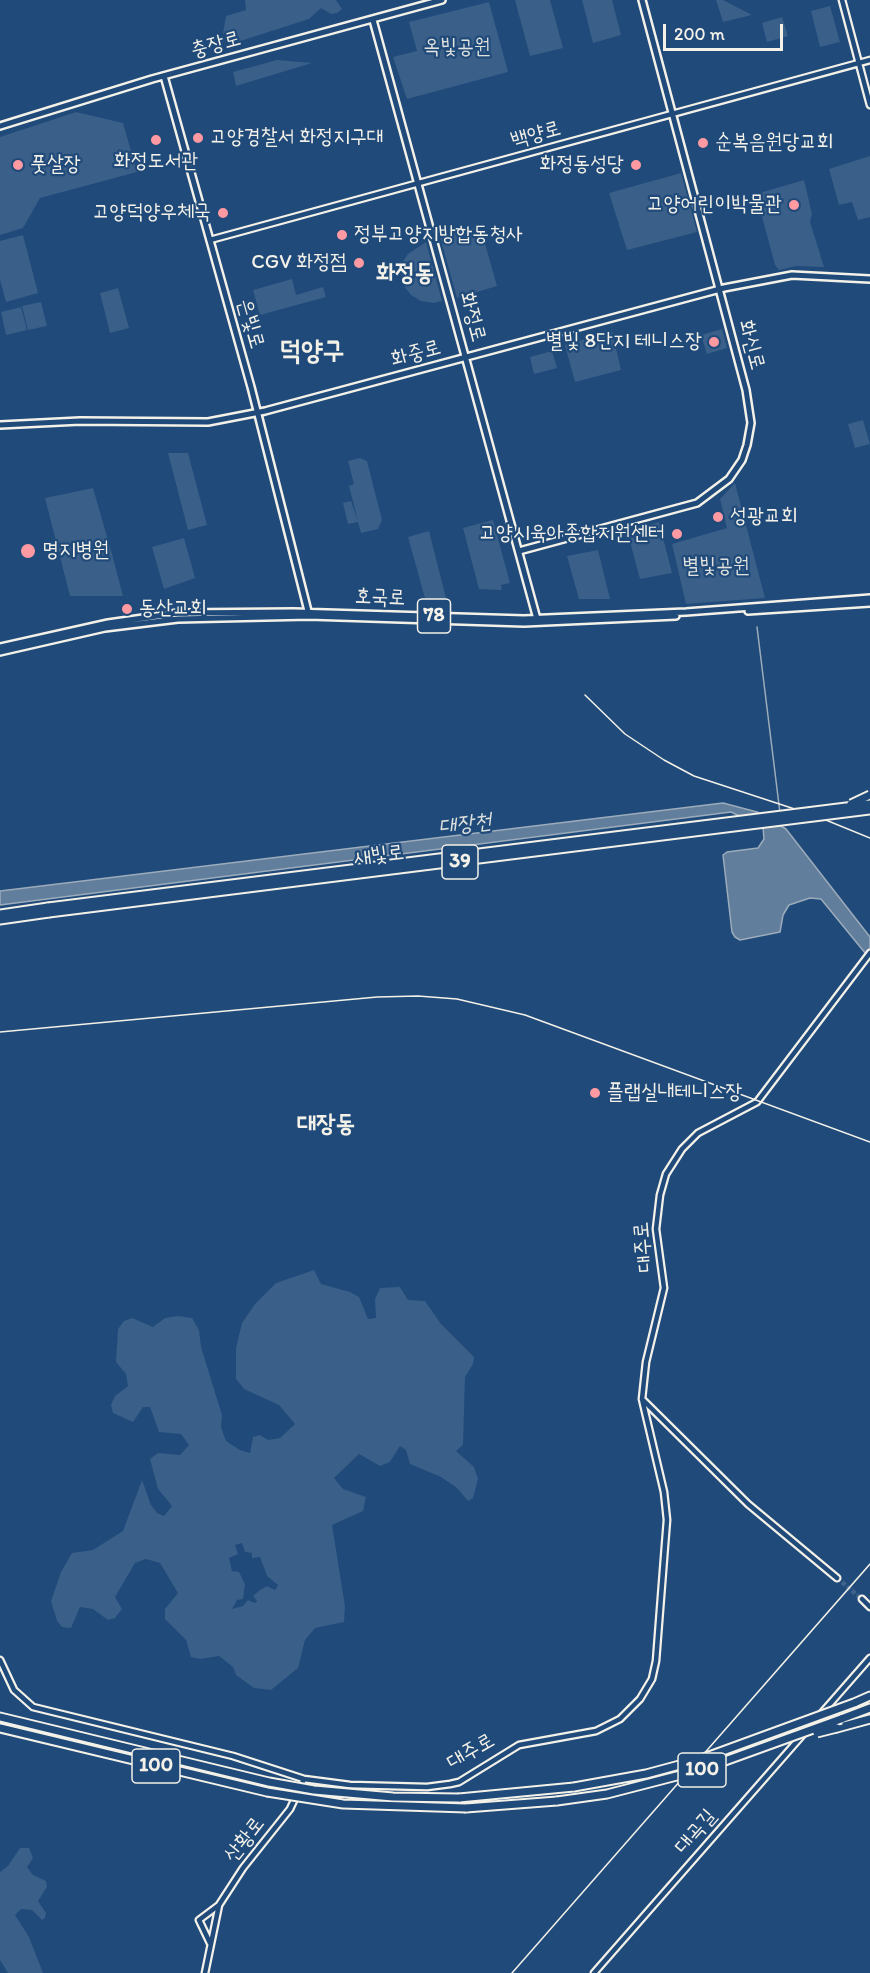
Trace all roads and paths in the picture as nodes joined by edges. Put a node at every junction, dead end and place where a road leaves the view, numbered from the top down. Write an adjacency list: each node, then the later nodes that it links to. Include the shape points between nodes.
1 (442, 0): 4 (main road, 충장로)
2 (642, 0): 9 (main road, 화신로)
3 (842, 0): 6 (street)
4 (373, 20): 7 (main road, 충장로); 11 (main road, 화정로)
5 (870, 60): 6 (street, 백양로)
6 (857, 63): 8 (street); 9 (street, 백양로)
7 (164, 76): 10 (main road, 충장로); 12 (main road, 은빛로)
8 (870, 105)
9 (672, 114): 11 (street, 백양로); 14 (main road, 화신로)
10 (0, 126)
11 (419, 184): 12 (street, 백양로); 15 (main road, 화정로)
12 (210, 240): 16 (main road, 은빛로)
13 (870, 279): 14 (main road, 화중로, via 792,275)
14 (719, 289): 15 (main road, 화중로); 18 (main road, 화신로, via 752,423 734,473 707,497 686,507)
15 (466, 357): 16 (main road, 화중로); 18 (main road, 화정로)
16 (257, 413): 17 (main road, 화중로, via 203,422); 21 (main road, 은빛로)
17 (0, 425)
18 (519, 551): 22 (main road, 화정로)
19 (870, 598): 22 (main road, 호국로 / 78)
20 (870, 603): 22 (main road, 호국로 / 78)
21 (309, 614): 22 (main road, 호국로 / 78); 23 (main road, 호국로 / 78, via 178,613 108,623); 24 (main road, 호국로 / 78, via 144,622)
22 (538, 620)
23 (0, 647)
24 (0, 652)
25 (870, 795): 27 (highway, bridge)
26 (870, 804): 27 (highway, 새빛로 / 39, bridge)
27 (840, 807): 29 (highway, 새빛로 / 39, bridge)
28 (870, 813): 29 (highway, 새빛로 / 39, bridge)
29 (49, 910): 30 (highway, 새빛로 / 39)
30 (4, 917)
31 (870, 953): 32 (street, 대주로, via 757,1102 698,1133 666,1174 656,1230 664,1288 645,1366)
32 (642, 1399): 33 (street, via 748,1504); 44 (street, 대주로, via 667,1520 656,1661 652,1679 632,1709 596,1731 519,1744 450,1784 350,1785)
33 (837, 1578)
34 (862, 1599): 35 (street)
35 (870, 1607)
36 (870, 1658): 48 (street, 대곡길)
37 (0, 1660): 44 (street, 대주로, via 14,1690 33,1707 273,1766)
38 (870, 1696): 40 (highway, 100, bridge, via 698,1760 646,1774 574,1787 459,1798 314,1790)
39 (870, 1708): 43 (highway, 100, bridge)
40 (0, 1717)
41 (870, 1719): 43 (highway, bridge)
42 (0, 1728): 43 (highway, 100, bridge, via 267,1792 343,1804 466,1808 557,1801 648,1785)
43 (794, 1738)
44 (304, 1779): 45 (street, 산황로, via 290,1809)
45 (219, 1905): 46 (street, 산황로); 46 (street, via 199,1920)
46 (210, 1943): 47 (street, 산황로)
47 (205, 1973)
48 (594, 1973)

